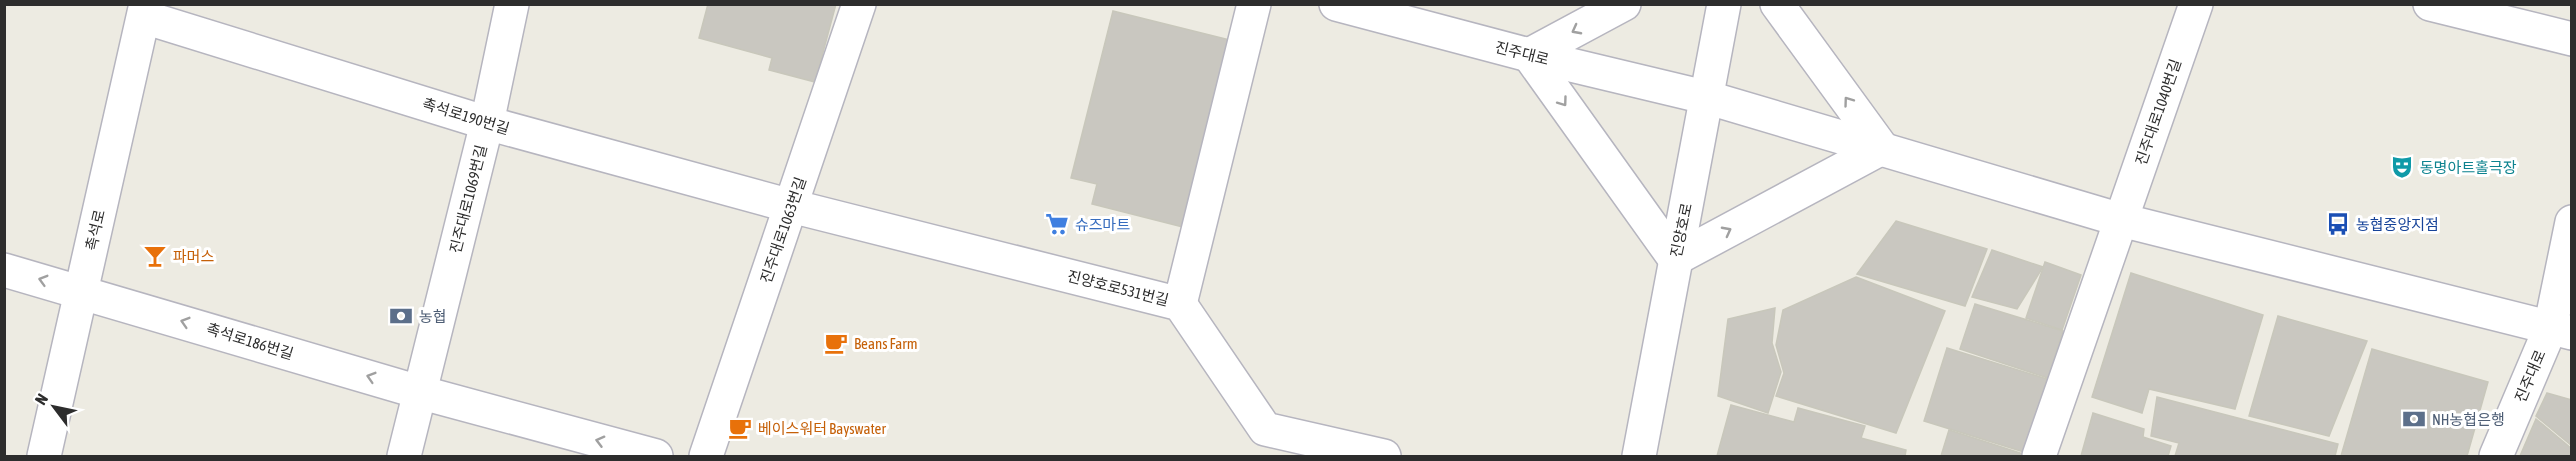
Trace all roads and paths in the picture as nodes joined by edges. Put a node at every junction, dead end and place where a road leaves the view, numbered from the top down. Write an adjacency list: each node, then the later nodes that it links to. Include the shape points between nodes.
1 (512, 4): 14 (street, 진주대로1069번길)
2 (859, 4): 16 (street, 진주대로1063번길)
3 (1254, 4): 22 (street)
4 (1336, 4): 12 (street, 진주대로)
5 (1624, 4): 12 (street, one-way to 12)
6 (1724, 4): 13 (street, 진양호로)
7 (1777, 4): 15 (street, one-way to 7)
8 (2196, 4): 17 (street, 진주대로1040번길)
9 (2430, 4): 11 (street)
10 (145, 11): 14 (street, 촉석로190번길); 21 (street, 촉석로)
11 (2571, 39)
12 (1529, 55): 13 (street, 진주대로); 19 (street, one-way to 19)
13 (1708, 98): 15 (street, 진주대로); 19 (street, 진양호로)
14 (487, 123): 16 (street, 촉석로190번길); 24 (street, 진주대로1069번길)
15 (1882, 148): 17 (street, 진주대로); 19 (street, one-way to 15)
16 (791, 206): 22 (street, 진양호로531번길); 29 (street, 진주대로1063번길)
17 (2121, 220): 23 (street, 진주대로); 32 (street, 진주대로1040번길)
18 (2571, 222): 23 (street, 진주대로)
19 (1675, 259): 31 (street, 진양호로)
20 (4, 270): 21 (street, 촉석로186번길, one-way to 20)
21 (81, 291): 24 (street, 촉석로186번길, one-way to 21); 26 (street, 촉석로)
22 (1180, 304): 25 (street, 진양호로531번길)
23 (2561, 331): 33 (street, 진주대로)
24 (419, 392): 27 (street); 28 (street, 촉석로186번길, one-way to 24)
25 (1262, 443): 30 (street, 진양호로531번길)
26 (44, 456)
27 (404, 456)
28 (656, 456)
29 (706, 456)
30 (1384, 456)
31 (1639, 456)
32 (2039, 456)
33 (2496, 456)

